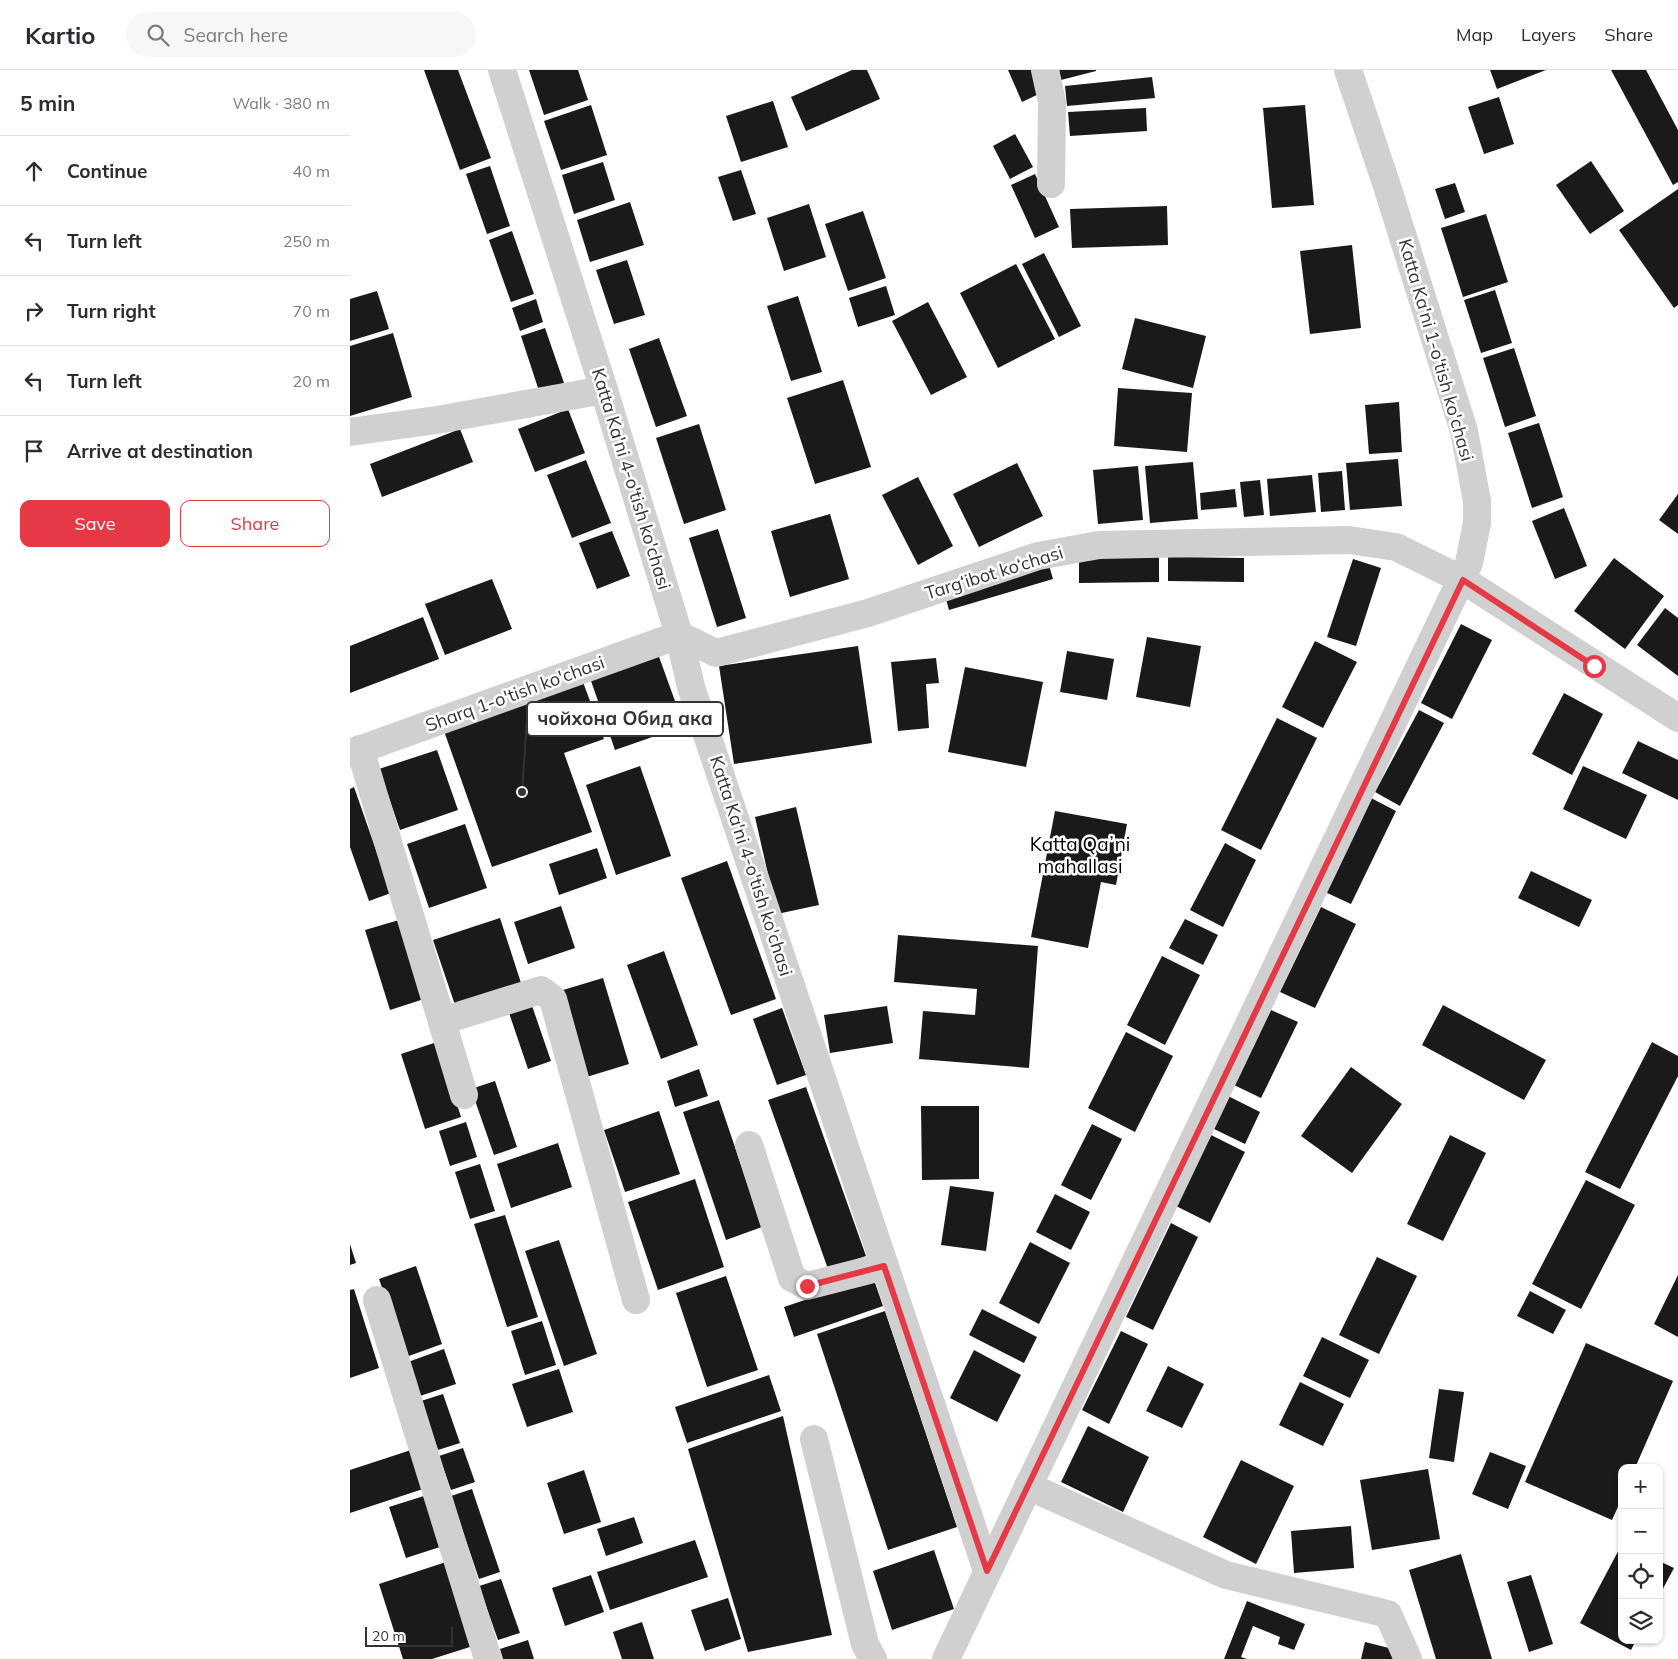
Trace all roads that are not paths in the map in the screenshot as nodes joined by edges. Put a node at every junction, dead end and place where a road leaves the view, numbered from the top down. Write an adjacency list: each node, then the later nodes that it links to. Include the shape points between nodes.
1 (502, 70): 5 (street, Katta Ka'ni 4-o'tish ko'chasi)
2 (1045, 70): 4 (street, via 1052,102)
3 (1348, 70): 7 (street, Katta Ka'ni 1-o'tish ko'chasi, via 1464,431 1477,500 1477,523)
4 (1051, 184)
5 (604, 390): 6 (street); 8 (street, Katta Ka'ni 4-o'tish ko'chasi)
6 (350, 432)
7 (1463, 580): 8 (street, Targ‘ibot ko‘chasi, via 1396,547 1349,540 1098,545 1038,556 868,613 716,653); 9 (street, Targ‘ibot ko‘chasi); 18 (street, Katta Ka'ni 1-o'tish ko'chasi)
8 (679, 635): 10 (street, Sharq 1-o'tish ko'chasi); 14 (street, Katta Ka'ni 4-o'tish ko'chasi, via 691,687)
9 (1678, 718)
10 (355, 751): 11 (street)
11 (442, 1021): 12 (street); 16 (street, via 540,990 553,999)
12 (464, 1095)
13 (749, 1145): 14 (street, via 792,1278 807,1286)
14 (884, 1266): 19 (street, Katta Ka'ni 4-o'tish ko'chasi)
15 (377, 1300): 20 (street)
16 (636, 1300)
17 (814, 1439): 21 (street, via 865,1644)
18 (1028, 1486): 19 (street, Katta Ka'ni 1-o'tish ko'chasi); 23 (street, via 1226,1575 1388,1614)
19 (987, 1571): 22 (street, Katta Ka'ni 1-o'tish ko'chasi)
20 (488, 1659)
21 (873, 1659)
22 (946, 1659)
23 (1408, 1659)

